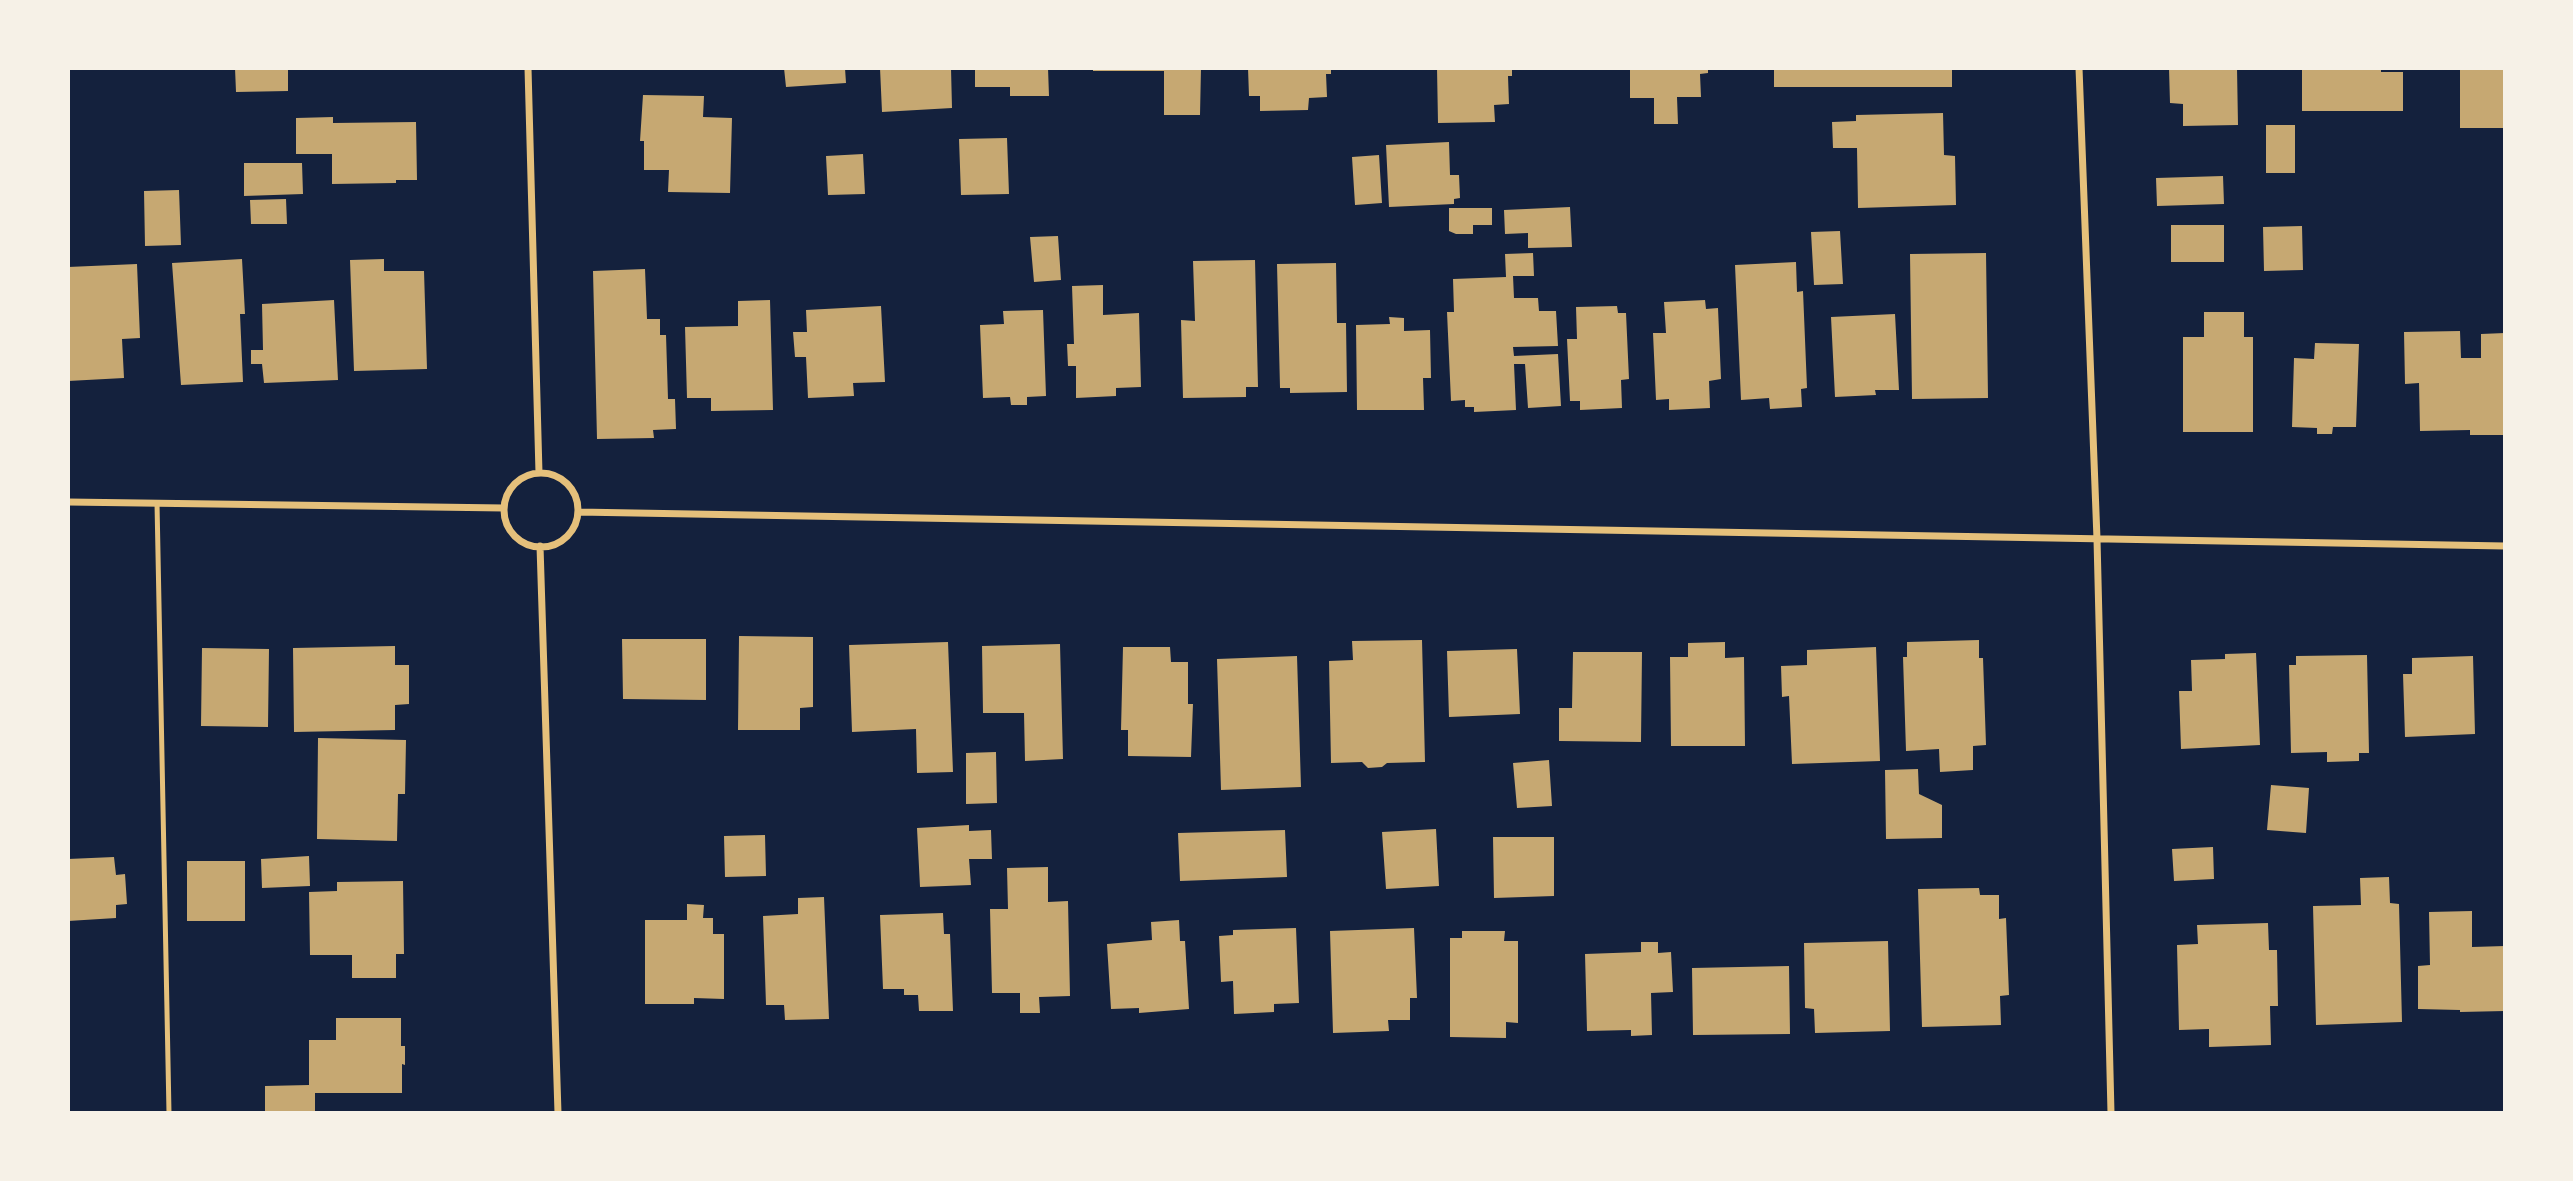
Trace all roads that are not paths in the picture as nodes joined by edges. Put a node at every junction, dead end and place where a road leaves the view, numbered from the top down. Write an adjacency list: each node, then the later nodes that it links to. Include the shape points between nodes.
1 (528, 68): 3 (street)
2 (2079, 68): 8 (street)
3 (539, 473): 6 (street, via 514,485); 7 (street, via 567,483)
4 (68, 502): 5 (street)
5 (157, 503): 6 (street); 11 (lane)
6 (504, 508): 9 (street, via 511,531)
7 (578, 512): 8 (street); 9 (street, via 566,537)
8 (2097, 539): 10 (street); 13 (street)
9 (540, 546): 12 (street)
10 (2505, 546)
11 (169, 1113)
12 (558, 1113)
13 (2111, 1113)

